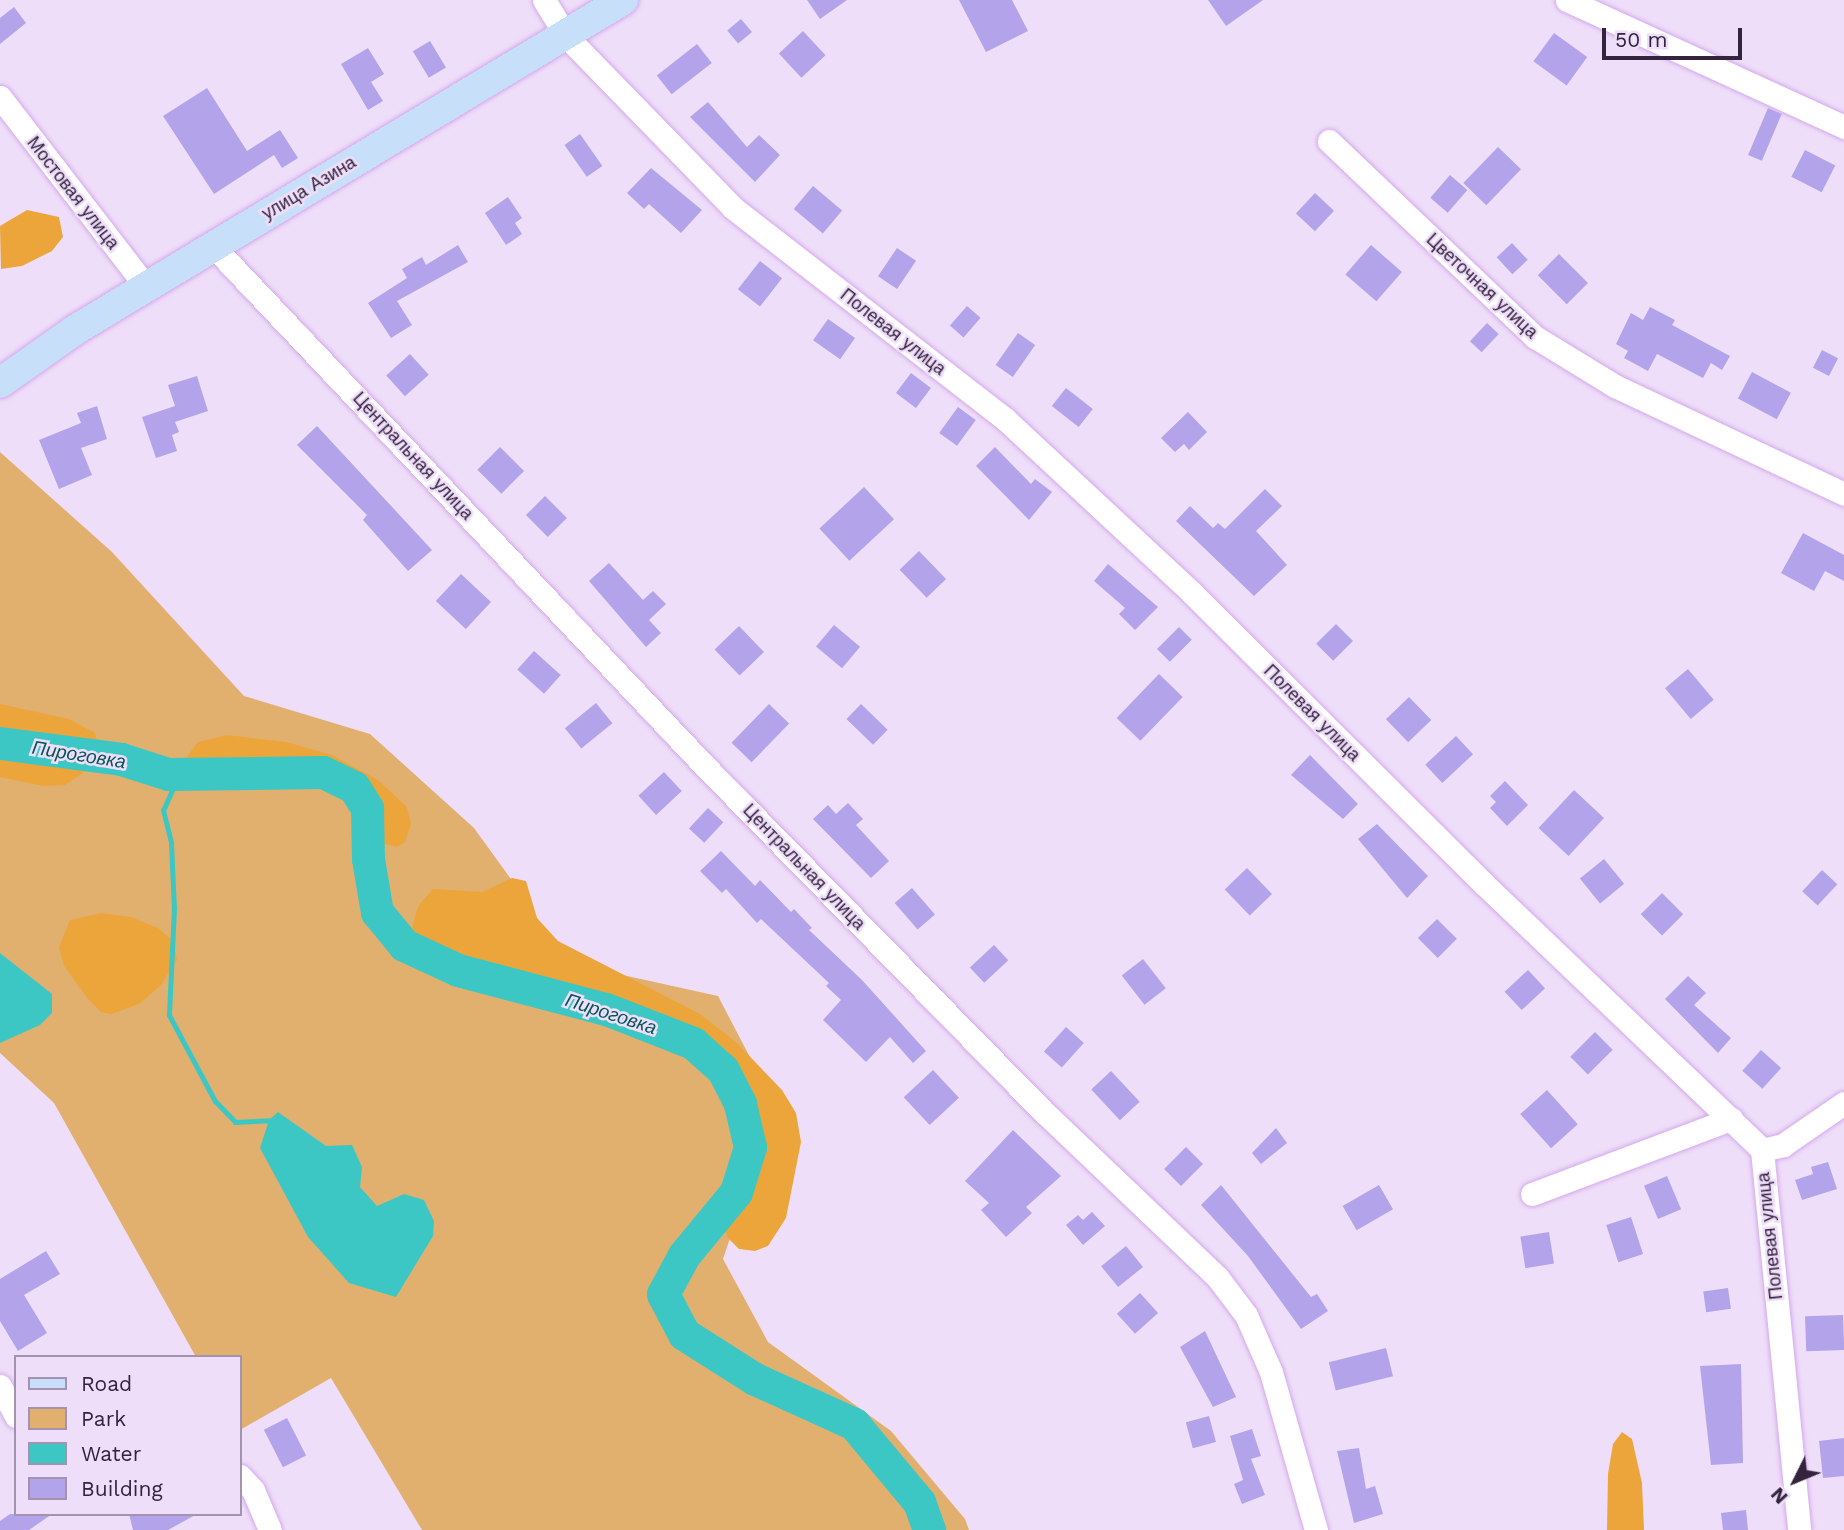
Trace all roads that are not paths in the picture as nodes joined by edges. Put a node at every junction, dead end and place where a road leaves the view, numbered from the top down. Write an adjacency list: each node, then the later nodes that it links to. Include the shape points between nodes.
1 (544, 0): 4 (street, Полевая улица)
2 (623, 0): 4 (main road, улица Азина)
3 (1567, 0): 6 (street)
4 (566, 36): 8 (main road, улица Азина); 13 (street, Полевая улица, via 733,208 1015,428 1192,593 1483,883)
5 (0, 97): 9 (street, Мостовая улица)
6 (1844, 127)
7 (1329, 141): 11 (street, Цветочная улица, via 1535,337 1615,386)
8 (214, 247): 9 (main road, улица Азина); 20 (street, Центральная улица, via 700,761 1045,1113 1218,1278 1246,1315 1270,1372)
9 (147, 288): 10 (main road, улица Азина, via 75,330)
10 (0, 383)
11 (1844, 494)
12 (1844, 1104): 14 (street, via 1783,1145)
13 (1731, 1119): 14 (street, Полевая улица); 15 (street)
14 (1762, 1150): 21 (street, Полевая улица)
15 (1532, 1194)
16 (0, 1385): 17 (street)
17 (14, 1412)
18 (242, 1478): 19 (street, via 253,1490)
19 (270, 1530)
20 (1316, 1530)
21 (1799, 1530)

